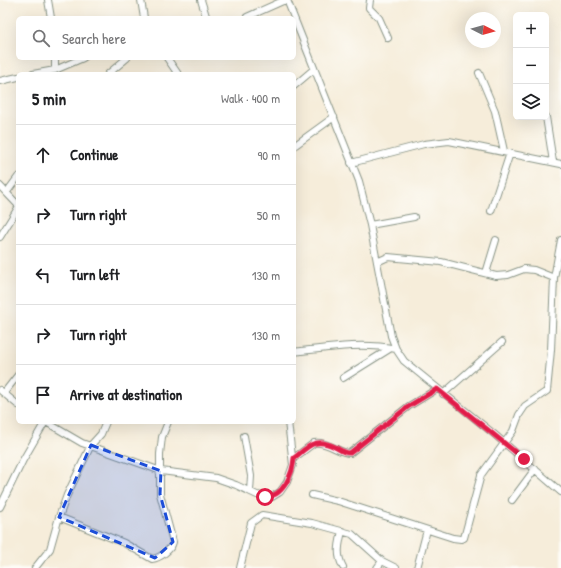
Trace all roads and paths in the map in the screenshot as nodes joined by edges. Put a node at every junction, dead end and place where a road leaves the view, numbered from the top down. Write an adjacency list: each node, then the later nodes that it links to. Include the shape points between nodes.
1 (48, 0): 6 (street)
2 (141, 0): 7 (street)
3 (201, 0): 8 (street)
4 (286, 0): 9 (street); 10 (street)
5 (370, 0): 12 (street, via 369,8 379,18)
6 (51, 16)
7 (144, 16)
8 (206, 16)
9 (248, 16)
10 (292, 16)
11 (296, 25): 17 (street)
12 (388, 38)
13 (55, 60): 18 (street)
14 (78, 60): 18 (street)
15 (125, 60): 20 (street)
16 (169, 60): 21 (street)
17 (314, 69): 25 (street); 26 (street)
18 (55, 70): 19 (street)
19 (44, 72)
20 (110, 72)
21 (177, 72)
22 (479, 73): 29 (street, via 495,111)
23 (16, 77): 24 (street)
24 (0, 81)
25 (296, 84)
26 (334, 117): 28 (street); 32 (street)
27 (546, 120): 31 (street)
28 (296, 145)
29 (504, 152): 30 (street); 32 (street, via 458,142 445,142 424,144)
30 (510, 153): 31 (street); 39 (street)
31 (553, 162): 33 (street)
32 (352, 163): 41 (street)
33 (561, 164)
34 (16, 180): 36 (street)
35 (0, 186): 36 (street)
36 (7, 192): 37 (street)
37 (16, 203)
38 (16, 209): 42 (street)
39 (491, 211)
40 (414, 216): 41 (street)
41 (370, 225): 45 (street)
42 (0, 237)
43 (496, 240): 46 (street)
44 (561, 240): 47 (street)
45 (377, 262): 46 (street, via 388,257 441,262); 49 (street)
46 (486, 273): 47 (street, via 502,276 524,269)
47 (554, 278): 63 (street, via 551,350 546,391 525,406 518,415 513,431)
48 (502, 342): 55 (street)
49 (394, 349): 50 (street, via 344,346); 52 (street); 53 (street)
50 (296, 352)
51 (16, 377): 54 (street)
52 (344, 378)
53 (437, 389): 55 (street); 65 (street, via 409,406 350,453 329,444 314,442)
54 (2, 391): 56 (street)
55 (443, 394): 63 (street)
56 (16, 403)
57 (44, 424): 72 (street)
58 (48, 424): 64 (street)
59 (105, 424): 64 (street, via 101,434)
60 (167, 424): 67 (street, via 162,437)
61 (288, 424): 65 (street)
62 (244, 436): 68 (street, via 251,476)
63 (504, 442): 66 (street); 74 (street, via 481,475 464,538 453,538)
64 (91, 445): 67 (street); 73 (street)
65 (294, 458): 68 (street, via 291,472 280,492 272,497 265,497)
66 (535, 469): 69 (street); 71 (street)
67 (161, 471): 68 (street, via 216,478); 73 (street, via 160,494 173,542 171,547 155,558 148,558 140,550)
68 (250, 491)
69 (561, 492)
70 (312, 495): 74 (street)
71 (512, 500)
72 (0, 507)
73 (59, 517): 78 (street, via 50,549)
74 (427, 530): 82 (street)
75 (342, 531): 76 (street, via 352,534); 77 (street, via 338,552); 79 (street, via 299,520 262,515 251,523)
76 (382, 561): 80 (street); 81 (street)
77 (343, 566)
78 (35, 568)
79 (240, 568)
80 (377, 568)
81 (396, 568)
82 (417, 568)

